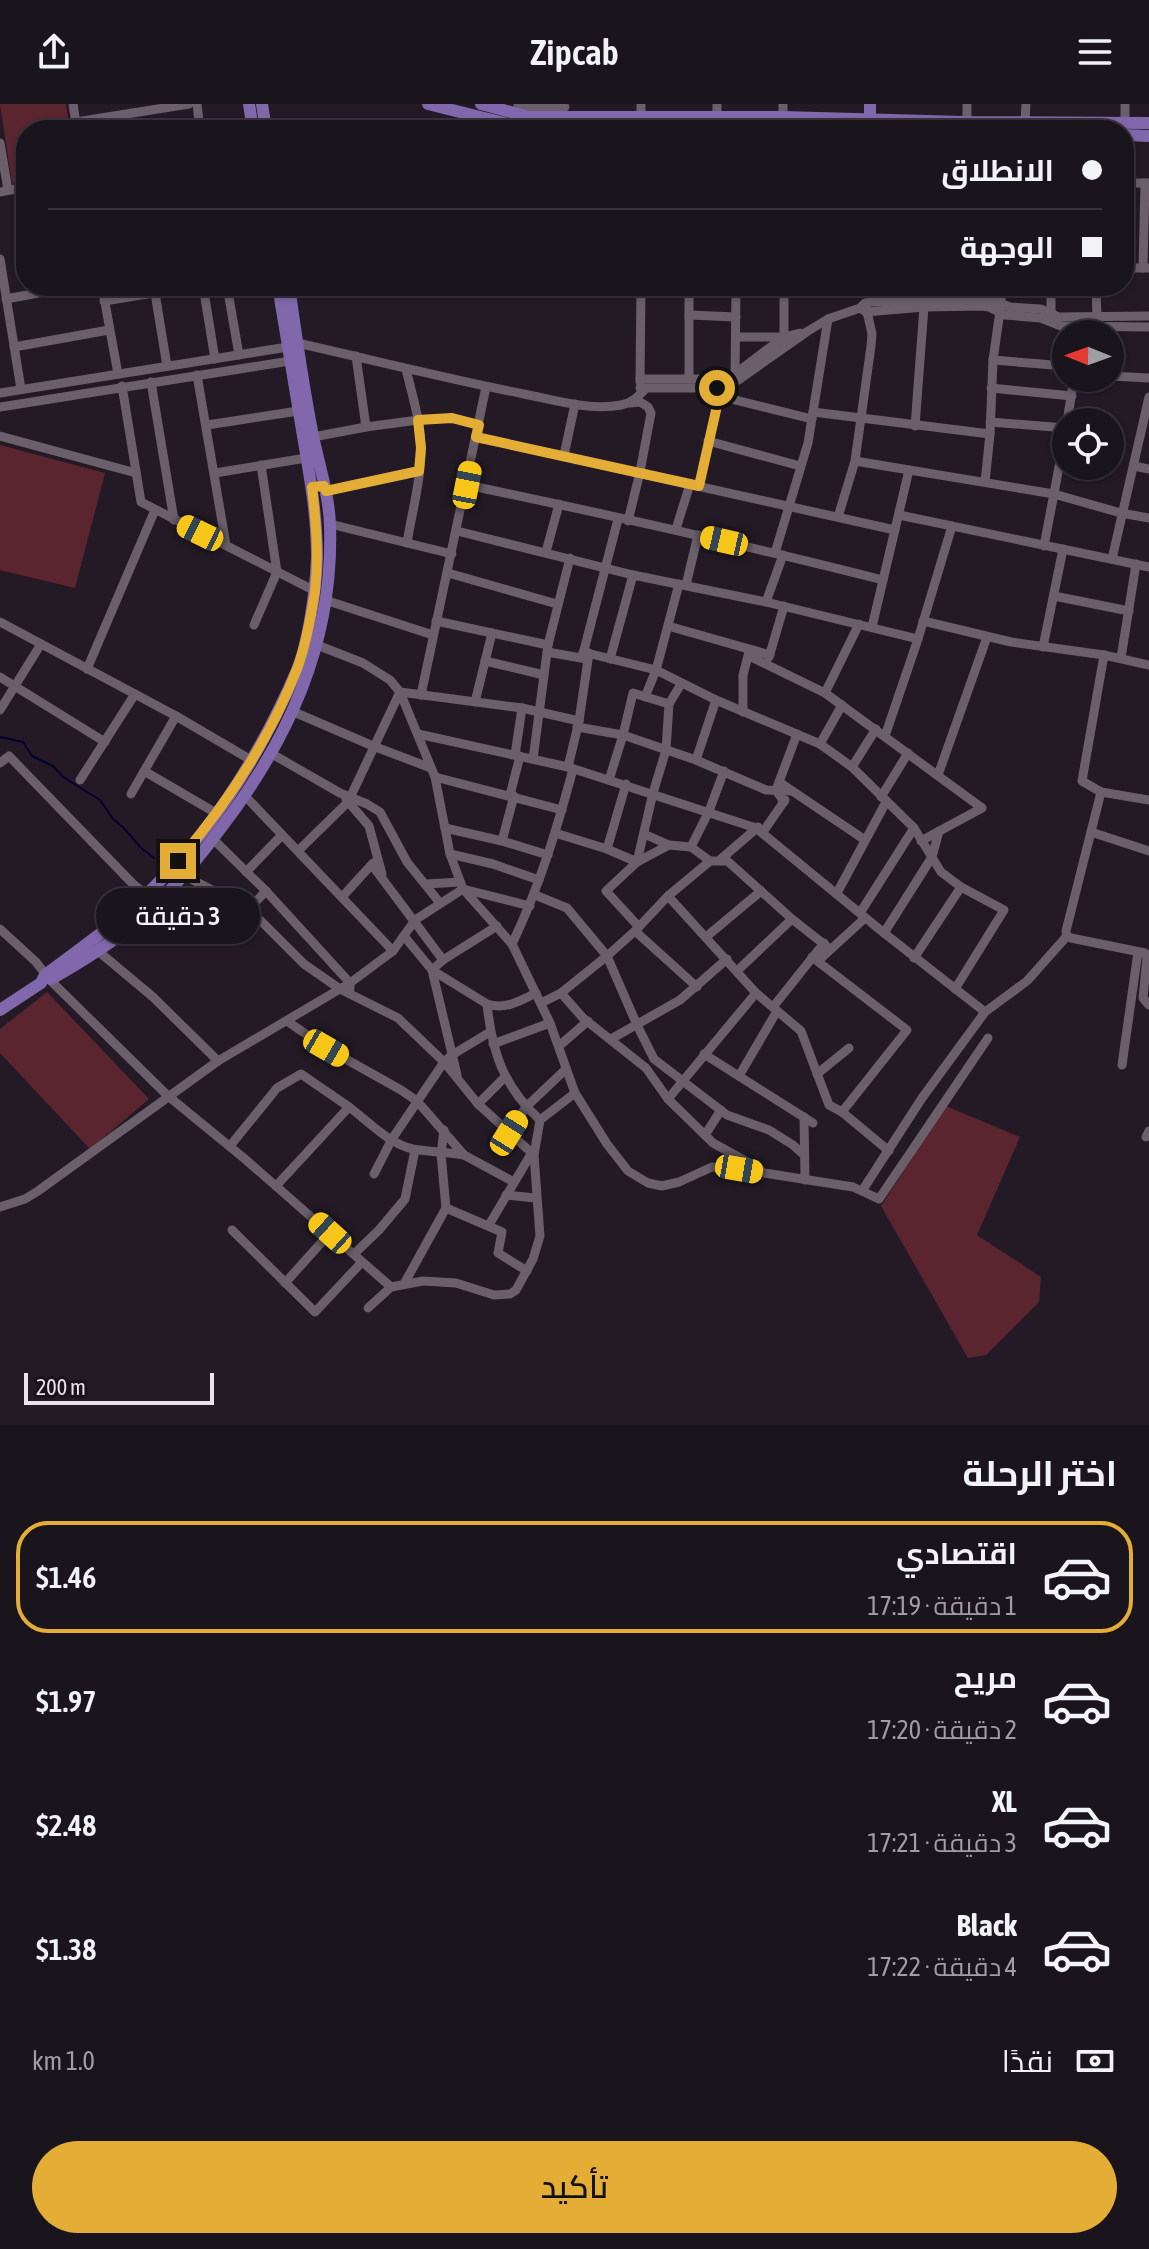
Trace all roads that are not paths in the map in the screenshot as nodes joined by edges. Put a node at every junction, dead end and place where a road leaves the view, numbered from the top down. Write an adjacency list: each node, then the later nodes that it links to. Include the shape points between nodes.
1 (189, 104): 5 (street)
2 (428, 104): 11 (main road)
3 (481, 104): 6 (main road, via 529,117)
4 (518, 104): 6 (street)
5 (124, 109): 10 (street)
6 (565, 109): 7 (main road)
7 (641, 110): 9 (main road)
8 (783, 110): 9 (main road); 12 (main road)
9 (714, 117)
10 (93, 120)
11 (492, 120)
12 (834, 120)
13 (0, 143): 15 (street)
14 (1147, 183): 17 (street)
15 (4, 191)
16 (0, 259): 18 (street)
17 (1146, 268)
18 (4, 295): 53 (street)
19 (103, 296): 36 (street)
20 (136, 296): 36 (street)
21 (155, 296): 60 (street)
22 (205, 296): 57 (street)
23 (229, 296): 55 (street)
24 (280, 296): 54 (main road)
25 (289, 296): 54 (main road)
26 (641, 296): 74 (street)
27 (689, 296): 41 (street)
28 (736, 296): 43 (street)
29 (784, 296): 52 (street)
30 (907, 296): 37 (street)
31 (952, 296): 35 (street)
32 (1001, 296): 40 (street)
33 (1051, 296): 44 (street)
34 (1096, 296): 45 (street)
35 (952, 299): 37 (street); 40 (street, via 987,298)
36 (104, 301): 50 (street)
37 (907, 305): 38 (street); 39 (street)
38 (924, 307): 40 (street); 92 (street)
39 (864, 308): 46 (street); 87 (street, via 872,340)
40 (1000, 309): 44 (street, via 1041,309); 58 (street)
41 (689, 315): 43 (street); 67 (street)
42 (1149, 316): 45 (street)
43 (736, 317): 51 (street)
44 (1051, 318): 45 (street); 47 (street)
45 (1097, 318)
46 (828, 319): 52 (street); 86 (street)
47 (1054, 320)
48 (1149, 327): 49 (street)
49 (1124, 328)
50 (109, 330): 53 (street); 62 (street)
51 (736, 337): 52 (street); 65 (street)
52 (784, 343): 65 (street)
53 (14, 347): 73 (street)
54 (292, 350): 55 (street); 56 (street); 63 (street); 85 (main road); 97 (main road)
55 (239, 355): 57 (street)
56 (356, 356): 61 (street); 93 (street)
57 (215, 359): 60 (street)
58 (993, 360): 59 (street); 72 (street)
59 (1052, 365)
60 (167, 366): 62 (street)
61 (406, 369): 71 (street); 88 (street)
62 (118, 374): 68 (street)
63 (197, 375): 69 (street); 90 (street)
64 (1124, 377): 66 (street)
65 (735, 378): 67 (street); 75 (street)
66 (1149, 378)
67 (689, 379): 74 (street)
68 (69, 382): 73 (street); 78 (street)
69 (151, 382): 70 (street); 125 (street)
70 (122, 386): 78 (street); 110 (street)
71 (486, 387): 81 (street); 91 (street)
72 (991, 388): 79 (street); 89 (street)
73 (21, 389): 77 (street)
74 (641, 390): 75 (street); 82 (street); 82 (street); 109 (street, via 651,413)
75 (720, 392): 86 (street); 99 (street)
76 (1072, 392): 79 (street)
77 (0, 393)
78 (72, 395): 83 (street)
79 (1072, 396): 84 (street)
80 (1149, 397): 105 (street)
81 (575, 404): 82 (street); 100 (street)
82 (627, 404)
83 (0, 407)
84 (1070, 408)
85 (298, 411): 90 (street); 101 (main road)
86 (812, 416): 87 (street); 104 (street)
87 (860, 419): 92 (street); 102 (street)
88 (418, 420): 91 (street, via 452,418); 93 (street); 108 (street)
89 (990, 422): 94 (street); 95 (street)
90 (207, 425): 111 (street)
91 (479, 425): 98 (street)
92 (915, 426): 95 (street)
93 (366, 427): 97 (street)
94 (1052, 428)
95 (990, 434): 113 (street)
96 (0, 436): 110 (street)
97 (313, 437): 116 (main road)
98 (476, 437): 100 (street); 114 (street)
99 (708, 441): 104 (street); 115 (street)
100 (564, 455): 109 (street)
101 (306, 458): 103 (street); 116 (main road)
102 (855, 461): 107 (street); 123 (street)
103 (261, 465): 111 (street); 145 (street)
104 (800, 466): 119 (street)
105 (1134, 466): 106 (street); 121 (street)
106 (1149, 469)
107 (909, 470): 113 (street); 122 (street)
108 (419, 471): 116 (street); 133 (street)
109 (640, 472): 115 (street); 126 (street)
110 (136, 473): 120 (street, via 141,502)
111 (215, 473): 134 (street)
112 (1057, 480): 117 (street)
113 (985, 482): 117 (street)
114 (467, 485): 118 (street); 131 (street)
115 (694, 485): 119 (street); 129 (street)
116 (321, 488): 127 (main road); 150 (main road)
117 (1054, 494): 121 (street); 135 (street)
118 (559, 504): 126 (street); 137 (street)
119 (789, 505): 123 (street); 139 (street)
120 (155, 510): 125 (street); 180 (street)
121 (1121, 513): 124 (street); 141 (street)
122 (899, 515): 128 (street); 130 (street)
123 (838, 517): 130 (street)
124 (1149, 518)
125 (174, 520): 134 (street)
126 (623, 520): 129 (street); 144 (street)
127 (330, 524): 133 (street); 152 (main road)
128 (952, 526): 135 (street); 158 (street)
129 (676, 529): 132 (street)
130 (895, 530): 148 (street)
131 (457, 531): 137 (street); 138 (street)
132 (698, 535): 139 (street); 149 (street)
133 (407, 543): 138 (street)
134 (226, 545): 145 (street)
135 (1044, 546): 136 (street)
136 (1063, 549): 141 (street); 151 (street)
137 (546, 552): 140 (street)
138 (452, 554): 146 (street)
139 (779, 554): 148 (street); 153 (street)
140 (570, 558): 144 (street); 154 (street)
141 (1112, 559): 142 (street)
142 (1136, 564): 143 (street); 156 (street)
143 (1149, 567)
144 (607, 568): 147 (street); 173 (street)
145 (277, 572): 150 (street); 161 (street)
146 (448, 573): 154 (street); 157 (street)
147 (633, 575): 149 (street); 176 (street)
148 (883, 580): 163 (street)
149 (682, 585): 153 (street); 162 (street)
150 (315, 591): 215 (main road, via 298,667)
151 (1054, 596): 156 (street); 170 (street)
152 (325, 600): 165 (street); 169 (main road)
153 (766, 602): 155 (street)
154 (557, 604): 171 (street)
155 (784, 606): 160 (street); 177 (street)
156 (1129, 611): 175 (street)
157 (436, 621): 164 (street); 165 (street)
158 (923, 621): 166 (street); 167 (street)
159 (0, 622): 168 (street)
160 (859, 624): 163 (street); 187 (street)
161 (254, 625)
162 (668, 626): 174 (street); 181 (street)
163 (872, 627): 167 (street)
164 (492, 633): 171 (street); 178 (street)
165 (433, 635): 189 (street)
166 (987, 637): 170 (street); 223 (street)
167 (918, 639): 206 (street)
168 (41, 644): 180 (street); 185 (street)
169 (317, 645): 186 (street, via 363,663); 197 (main road)
170 (1043, 647): 172 (street)
171 (548, 648): 173 (street); 182 (street)
172 (1104, 655): 175 (street); 229 (street, via 1082,781)
173 (587, 656): 176 (street); 201 (street)
174 (750, 656): 177 (street); 199 (street, via 743,675)
175 (1121, 658): 179 (street)
176 (610, 659): 181 (street)
177 (769, 660): 187 (street)
178 (485, 661): 182 (street); 192 (street)
179 (1149, 665)
180 (87, 669): 188 (street)
181 (656, 670): 184 (street); 190 (street)
182 (544, 675): 198 (street)
183 (0, 677): 185 (street)
184 (681, 684): 191 (street); 193 (street)
185 (15, 687): 196 (street); 207 (street)
186 (400, 692): 189 (street); 203 (street); 209 (street)
187 (825, 693): 194 (street)
188 (135, 694): 200 (street); 207 (street)
189 (421, 695): 192 (street)
190 (645, 697): 193 (street); 205 (street, via 633,693)
191 (716, 700): 199 (street); 216 (street)
192 (475, 702): 195 (street)
193 (669, 704): 210 (street)
194 (842, 705): 202 (street); 208 (street)
195 (522, 708): 198 (street); 213 (street)
196 (0, 710)
197 (294, 712): 209 (street); 212 (main road)
198 (541, 712): 201 (street); 214 (street)
199 (743, 712): 204 (street)
200 (176, 716): 215 (street); 220 (street)
201 (578, 724): 205 (street); 219 (street)
202 (876, 729): 206 (street); 218 (street)
203 (418, 734): 213 (street); 222 (street)
204 (797, 734): 208 (street); 227 (street)
205 (623, 735): 210 (street); 225 (street)
206 (885, 736): 211 (street)
207 (105, 742): 224 (street)
208 (820, 744): 218 (street)
209 (373, 746): 222 (street); 234 (street)
210 (666, 750): 216 (street); 230 (street)
211 (908, 753): 223 (street); 235 (street)
212 (272, 754): 233 (main road); 234 (street)
213 (517, 756): 214 (street); 232 (street)
214 (533, 759): 219 (street)
215 (251, 760): 240 (main road)
216 (696, 760): 221 (street)
217 (0, 763): 272 (street, via 9,756)
218 (852, 767): 235 (street)
219 (571, 768): 225 (street); 238 (street)
220 (144, 771): 231 (street); 240 (street)
221 (724, 771): 227 (street, via 766,790); 239 (street)
222 (433, 772): 232 (street); 241 (street)
223 (938, 775): 244 (street, via 982,808)
224 (80, 780)
225 (609, 780): 226 (street)
226 (626, 784): 230 (street); 254 (street)
227 (777, 786): 228 (street); 237 (street)
228 (792, 791): 237 (street); 249 (street)
229 (1101, 792): 236 (street); 245 (street)
230 (653, 793): 239 (street); 247 (street)
231 (131, 794)
232 (512, 795): 238 (street); 250 (street)
233 (246, 797): 240 (main road); 248 (street)
234 (346, 797): 255 (street); 261 (street, via 369,826); 266 (street, via 383,815 407,862)
235 (884, 799): 242 (street); 249 (street)
236 (1149, 800)
237 (784, 802): 243 (street)
238 (562, 810): 246 (street)
239 (709, 811): 243 (street); 253 (street)
240 (219, 820): 263 (street); 264 (main road); 272 (main road)
241 (445, 828): 250 (street); 257 (street)
242 (914, 828): 251 (street); 279 (street)
243 (762, 829): 260 (street); 271 (street)
244 (939, 831): 251 (street); 259 (street)
245 (1091, 832): 256 (street); 287 (street)
246 (555, 833): 254 (street); 258 (street)
247 (644, 834): 252 (street); 262 (street)
248 (282, 835): 255 (street); 263 (street)
249 (865, 840): 271 (street)
250 (502, 841): 258 (street)
251 (921, 841): 259 (street)
252 (669, 845): 253 (street); 262 (street)
253 (691, 847): 260 (street)
254 (607, 849): 262 (street)
255 (298, 851): 274 (street)
256 (1149, 851)
257 (450, 854): 265 (street); 267 (street)
258 (548, 855): 265 (street)
259 (932, 857): 268 (street); 285 (street)
260 (720, 860): 270 (street); 275 (street)
261 (375, 862): 274 (street); 281 (street)
262 (637, 862): 284 (street, via 606,891)
263 (246, 872): 269 (street)
264 (185, 876): 278 (street); 291 (main road)
265 (539, 880): 273 (street)
266 (426, 884): 267 (street); 276 (street)
267 (462, 885): 276 (street); 277 (street); 282 (street)
268 (961, 887): 295 (street); 305 (street, via 1004,910)
269 (266, 891): 278 (street); 303 (street)
270 (761, 891): 280 (street); 288 (street)
271 (837, 893): 279 (street)
272 (146, 894): 301 (main road)
273 (535, 895): 277 (street); 294 (street, via 567,908)
274 (343, 896): 292 (street)
275 (668, 896): 284 (street); 288 (street)
276 (440, 903): 281 (street)
277 (530, 906): 289 (street)
278 (249, 909): 304 (street, via 304,964)
279 (862, 916): 285 (street); 290 (street)
280 (792, 919): 290 (street); 300 (street)
281 (415, 920): 286 (street); 298 (street)
282 (497, 926): 289 (street); 298 (street)
283 (0, 929): 301 (street, via 36,962)
284 (637, 929): 294 (street); 302 (street)
285 (884, 933): 295 (street)
286 (404, 936): 292 (street); 299 (street)
287 (1067, 936): 293 (street); 314 (street, via 1027,981)
288 (706, 937): 296 (street)
289 (512, 944): 306 (street)
290 (827, 946): 297 (street)
291 (98, 951): 301 (main road); 328 (street)
292 (393, 951): 303 (street)
293 (1144, 951): 311 (street, via 1143,998); 329 (street)
294 (607, 956): 307 (street); 318 (street)
295 (914, 958): 305 (street)
296 (727, 959): 300 (street); 302 (street)
297 (815, 959): 312 (street); 345 (street, via 907,1030)
298 (443, 960): 299 (street)
299 (432, 970): 310 (street); 326 (street)
300 (737, 971): 308 (street)
301 (45, 979): 313 (main road); 337 (street)
302 (697, 987): 318 (street)
303 (350, 988): 304 (street); 326 (street)
304 (340, 989): 315 (street)
305 (955, 989): 314 (street)
306 (536, 993): 309 (street); 310 (street, via 508,1005)
307 (561, 993): 309 (street); 316 (street)
308 (756, 993): 312 (street); 325 (street)
309 (541, 1003): 317 (street)
310 (487, 1004): 319 (street)
311 (1149, 1005)
312 (775, 1009): 332 (street, via 801,1031); 333 (street)
313 (0, 1010)
314 (985, 1012): 355 (street)
315 (287, 1021): 328 (street); 339 (street)
316 (588, 1021): 321 (street); 323 (street)
317 (550, 1023): 322 (street); 323 (street)
318 (637, 1025): 321 (street); 327 (street)
319 (490, 1032): 322 (street); 326 (street)
320 (988, 1038): 364 (street, via 879,1199)
321 (611, 1039): 330 (street)
322 (493, 1044): 334 (street)
323 (559, 1046): 331 (street)
324 (849, 1048): 332 (street)
325 (704, 1054): 333 (street); 335 (street)
326 (448, 1058): 339 (street); 340 (street)
327 (654, 1059): 330 (street); 335 (street)
328 (218, 1061): 337 (street)
329 (1122, 1065)
330 (646, 1068): 338 (street)
331 (566, 1069): 336 (street); 343 (street)
332 (817, 1074): 341 (street)
333 (739, 1076): 347 (street)
334 (505, 1077): 340 (street); 343 (street)
335 (682, 1080): 338 (street); 344 (street)
336 (575, 1093): 346 (street); 360 (street, via 622,1164 648,1183 670,1185 712,1167)
337 (168, 1096): 352 (street); 367 (street, via 38,1191)
338 (668, 1099): 350 (street)
339 (417, 1101): 348 (street); 351 (street)
340 (478, 1104): 349 (street)
341 (829, 1105): 345 (street); 347 (street)
342 (349, 1107): 351 (street); 352 (street, via 301,1074 277,1088); 363 (street)
343 (526, 1107): 346 (street); 349 (street)
344 (721, 1110): 350 (street); 358 (street, via 769,1130)
345 (842, 1112): 355 (street)
346 (540, 1120): 356 (street)
347 (807, 1122): 358 (street)
348 (444, 1130): 354 (street); 357 (street)
349 (509, 1133): 356 (street)
350 (705, 1135): 360 (street)
351 (392, 1139): 353 (street); 359 (street)
352 (230, 1146): 363 (street)
353 (415, 1150): 354 (street); 372 (street, via 405,1199)
354 (441, 1150): 357 (street); 368 (street)
355 (889, 1151): 364 (street)
356 (533, 1152): 362 (street); 366 (street)
357 (464, 1155): 362 (street)
358 (804, 1155): 361 (street)
359 (374, 1174)
360 (771, 1174): 361 (street)
361 (805, 1180): 364 (street)
362 (514, 1182): 365 (street)
363 (276, 1186): 371 (street)
364 (862, 1191)
365 (506, 1195): 366 (street); 369 (street)
366 (536, 1198): 373 (street, via 540,1236)
367 (0, 1207)
368 (446, 1208): 369 (street); 375 (street)
369 (489, 1225): 373 (street, via 502,1232 498,1253)
370 (232, 1230): 374 (street)
371 (330, 1233): 372 (street); 374 (street)
372 (358, 1258): 374 (street, via 315,1312); 376 (street)
373 (527, 1271): 375 (street, via 516,1290 504,1295 441,1281)
374 (285, 1283)
375 (404, 1284): 376 (street)
376 (391, 1287): 377 (street)
377 (368, 1308)

